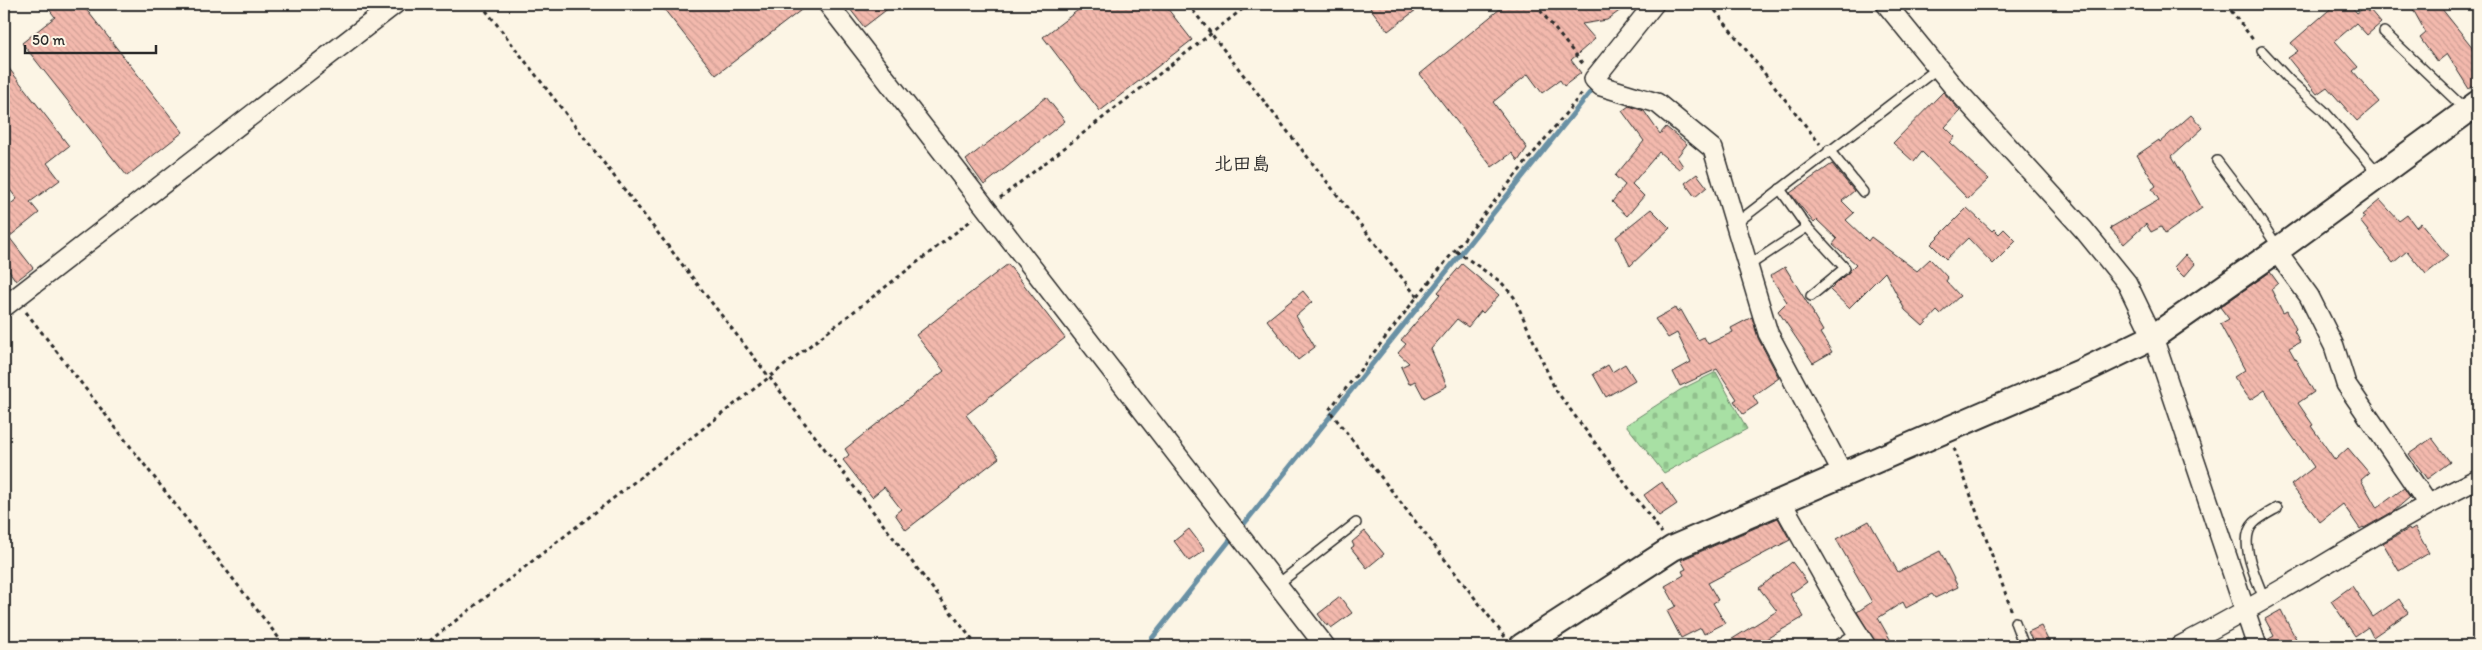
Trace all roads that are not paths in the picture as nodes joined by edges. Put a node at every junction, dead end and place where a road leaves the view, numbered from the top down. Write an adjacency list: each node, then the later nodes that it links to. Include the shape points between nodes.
1 (394, 4): 19 (street)
2 (828, 4): 27 (street)
3 (1654, 4): 14 (street, via 1594,79 1601,86 1657,104 1713,149)
4 (1886, 4): 7 (street)
5 (2384, 32): 8 (lane)
6 (2262, 51): 11 (lane, via 2323,110)
7 (1938, 68): 9 (lane); 20 (street, via 2084,230 2127,283)
8 (2473, 107): 11 (street)
9 (1828, 151): 12 (lane); 13 (lane)
10 (2217, 161): 16 (lane)
11 (2380, 175): 16 (street)
12 (1780, 189): 14 (lane); 15 (lane)
13 (1863, 192)
14 (1735, 224): 17 (street)
15 (1807, 227): 17 (lane); 18 (lane, via 1845,268)
16 (2278, 250): 20 (street); 24 (street, via 2310,296 2334,346 2346,384)
17 (1748, 266): 21 (street, via 1768,333)
18 (1811, 296)
19 (9, 303)
20 (2153, 338): 21 (street); 29 (street)
21 (1843, 474): 23 (street)
22 (2478, 479): 24 (street)
23 (1781, 501): 31 (street); 32 (street, via 1673,548)
24 (2428, 504): 28 (street)
25 (2277, 508): 28 (lane, via 2254,523 2247,532 2252,567)
26 (1356, 524): 27 (lane)
27 (1278, 584): 33 (street)
28 (2265, 601): 29 (street)
29 (2246, 613): 36 (street); 37 (street)
30 (2015, 622): 35 (lane)
31 (1861, 640): 34 (lane)
32 (1514, 642)
33 (1325, 646)
34 (1836, 646)
35 (2024, 646)
36 (2180, 646)
37 (2257, 646)

